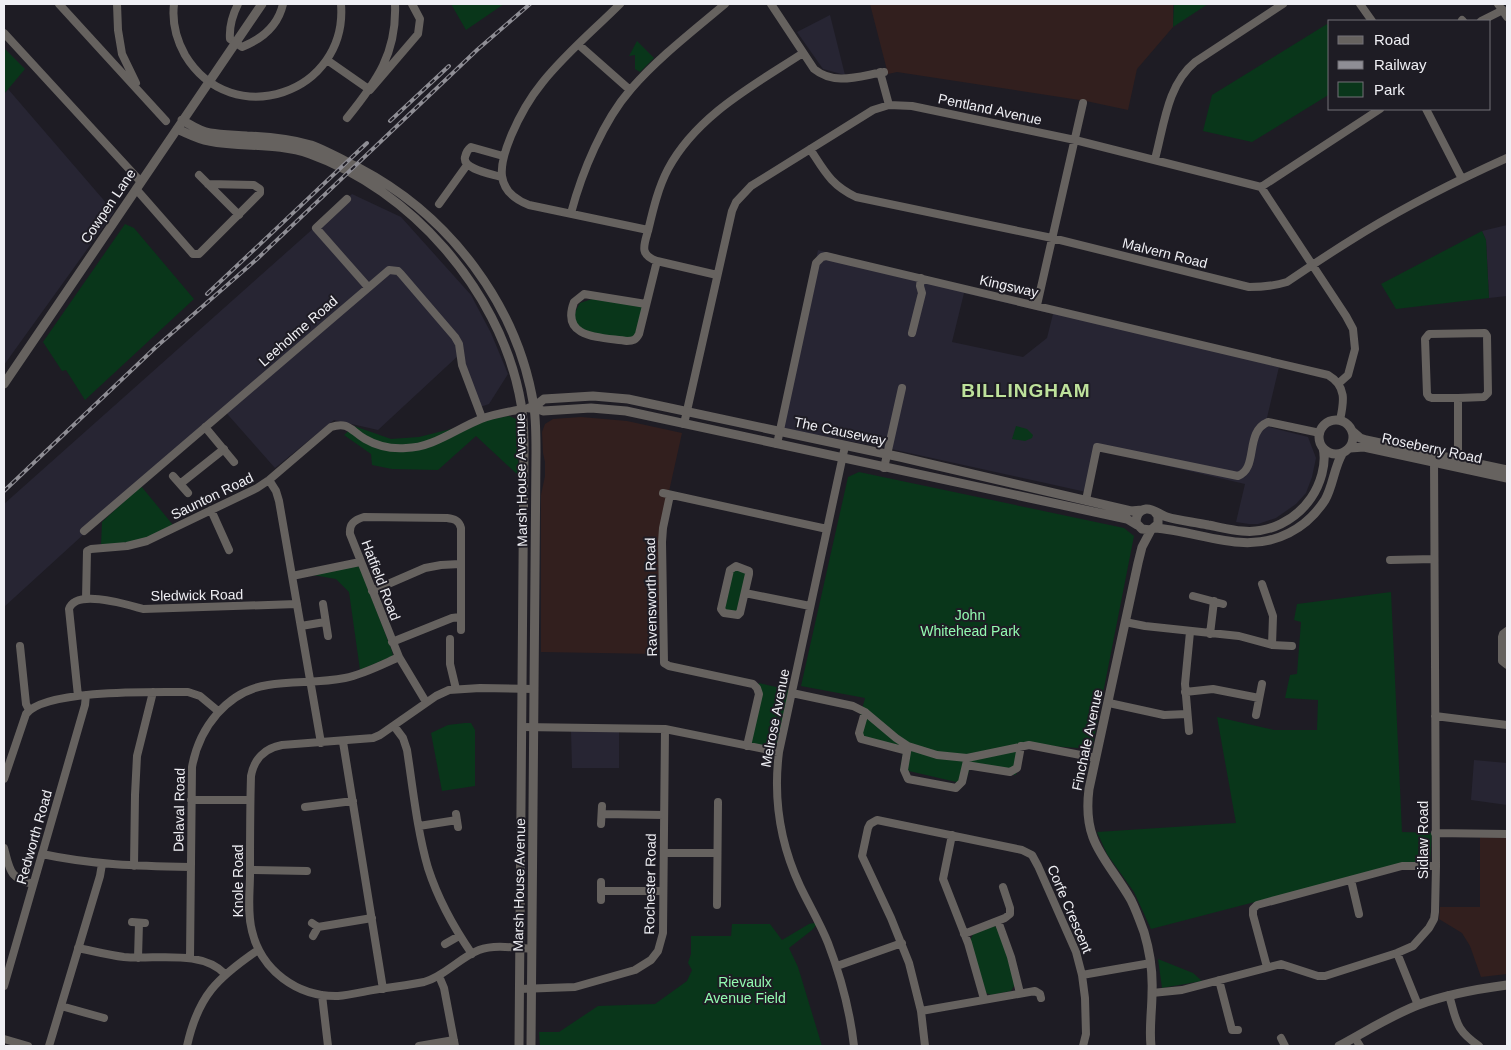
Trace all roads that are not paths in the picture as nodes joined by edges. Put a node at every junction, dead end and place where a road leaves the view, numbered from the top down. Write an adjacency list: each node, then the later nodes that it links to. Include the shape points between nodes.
1 (59, 4): 26 (street)
2 (117, 4): 25 (street)
3 (174, 4): 28 (street, via 175,29 182,48 191,64)
4 (238, 4): 22 (street, via 230,29 230,39)
5 (262, 4): 22 (street, Cowpen Lane)
6 (283, 4): 22 (street, via 269,32 242,47)
7 (340, 4): 27 (street, via 339,32)
8 (395, 4): 29 (street, via 389,51)
9 (412, 4): 29 (street, via 420,19 418,34)
10 (620, 4): 23 (street)
11 (710, 4): 17 (street)
12 (725, 4): 17 (street)
13 (771, 4): 24 (street)
14 (1283, 4): 45 (street, via 1195,62 1183,74 1171,97)
15 (1360, 4): 19 (street)
16 (1500, 7): 18 (street); 20 (street)
17 (716, 12): 30 (street, via 671,49)
18 (1507, 17)
19 (1371, 20)
20 (1482, 20)
21 (4, 33): 52 (street)
22 (235, 44): 28 (street, Cowpen Lane)
23 (579, 45): 30 (street); 42 (street, via 543,82 528,103)
24 (803, 53): 33 (street, via 814,69 833,79 882,72); 58 (street, via 701,124 668,170)
25 (122, 54): 26 (street); 31 (street)
26 (111, 60): 31 (street)
27 (327, 60): 28 (street, via 306,81 278,94 238,95); 29 (street)
28 (209, 82): 37 (street, Cowpen Lane)
29 (370, 90): 36 (street)
30 (630, 90): 56 (street, via 594,149)
31 (140, 91): 38 (street)
32 (1083, 103): 40 (street)
33 (889, 105): 40 (street, Pentland Avenue, via 912,106); 41 (street, Pentland Avenue, via 873,110)
34 (1378, 110): 53 (street)
35 (1427, 110): 50 (street)
36 (347, 118)
37 (182, 120): 39 (street, Cowpen Lane); 43 (street, Marsh House Avenue, via 210,133 291,140 313,146)
38 (166, 121)
39 (177, 128): 43 (street, Marsh House Avenue, via 206,140 289,148); 52 (street, Cowpen Lane)
40 (1075, 140): 45 (street, Pentland Avenue); 59 (street)
41 (810, 149): 59 (street, Malvern Road, via 832,182 856,197); 64 (street, Pentland Avenue, via 751,186 736,202)
42 (503, 156): 46 (street, via 471,147 464,160); 49 (street)
43 (327, 157): 48 (street, Marsh House Avenue)
44 (1507, 158): 50 (street, Malvern Road)
45 (1155, 159): 53 (street, Pentland Avenue)
46 (467, 165): 49 (street); 55 (street)
47 (199, 175): 51 (street)
48 (365, 176): 60 (street, Marsh House Avenue, via 397,190 415,203); 62 (street, Marsh House Avenue, via 426,227)
49 (501, 177): 56 (street, via 508,191 521,202)
50 (1462, 179): 63 (street, Malvern Road, via 1372,227)
51 (208, 184): 57 (street); 57 (street, via 258,186 260,193 257,198)
52 (138, 186): 57 (street, via 193,254 199,254); 71 (street, Cowpen Lane)
53 (1261, 187): 63 (street)
54 (347, 199): 66 (street, via 316,228)
55 (438, 203)
56 (572, 213): 58 (street)
57 (239, 215)
58 (648, 230): 61 (street, via 644,251 649,259)
59 (1052, 238): 63 (street, Malvern Road, via 1249,287 1280,284); 68 (street)
60 (467, 258): 62 (street); 74 (street, Marsh House Avenue, via 492,294 517,344)
61 (657, 261): 64 (street); 67 (street)
62 (458, 265): 75 (street, Marsh House Avenue, via 482,301 508,355)
63 (1313, 265): 70 (street, via 1353,329 1355,349 1351,370)
64 (718, 275): 76 (street, Pentland Avenue)
65 (921, 278): 68 (street, Kingsway); 69 (street, via 922,293); 82 (street, Kingsway, via 830,256 822,257 816,263)
66 (368, 287): 77 (street, Leeholme Road, via 389,270 398,271 456,337 462,368); 80 (street, Leeholme Road)
67 (646, 304): 67 (street, via 639,334 631,342 583,334 575,329 570,318 574,302 584,294)
68 (1037, 306): 70 (street, Kingsway, via 1324,374)
69 (912, 334)
70 (1339, 383): 78 (street, via 1343,394)
71 (4, 384)
72 (902, 388): 90 (street)
73 (1458, 398): 73 (street, via 1484,397 1488,393 1487,336 1485,333 1426,335 1427,394 1432,398); 94 (street)
74 (534, 407): 75 (street, The Causeway); 76 (street, The Causeway, via 544,399 593,396); 79 (street, The Causeway, via 543,411 606,408); 147 (street, Marsh House Avenue)
75 (522, 409): 77 (street); 146 (street, Marsh House Avenue)
76 (687, 412): 79 (street, Pentland Avenue); 82 (street, The Causeway)
77 (482, 418): 99 (street, Saunton Road, via 430,443 407,448 380,445 339,424 331,427)
78 (1340, 420): 81 (street); 83 (street, via 1330,421)
79 (684, 424): 84 (street, The Causeway)
80 (205, 427): 88 (street); 109 (street, Leeholme Road)
81 (1352, 431): 87 (street, via 1354,437); 91 (street, Roseberry Road, via 1366,440)
82 (780, 432): 84 (street, Kingsway); 85 (street, The Causeway)
83 (1320, 433): 86 (street, via 1319,441); 102 (street, via 1268,422 1262,424 1257,429 1248,468 1238,476 1097,447)
84 (777, 444): 92 (street, The Causeway)
85 (845, 446): 90 (street, The Causeway); 92 (street, Melrose Avenue)
86 (1323, 448): 89 (street); 105 (street, The Causeway, via 1324,463 1312,497 1296,514 1277,526 1242,531 1166,517)
87 (1350, 448): 89 (street); 91 (street, Roseberry Road, via 1364,447)
88 (224, 449): 93 (street); 100 (street)
89 (1342, 454): 108 (street, The Causeway, via 1326,499 1295,530 1278,539 1239,543)
90 (887, 455): 95 (street); 102 (street, The Causeway)
91 (1434, 458): 94 (street, Roseberry Road); 112 (street, Sidlaw Road)
92 (842, 459): 95 (street, The Causeway); 107 (street, Melrose Avenue)
93 (234, 462)
94 (1459, 463): 96 (street, Roseberry Road); 98 (street, Roseberry Road)
95 (884, 468): 106 (street, The Causeway, via 1127,519)
96 (1507, 470)
97 (173, 476): 100 (street)
98 (1507, 478)
99 (269, 480): 103 (street, Saunton Road); 116 (street, via 279,501)
100 (180, 484): 101 (street)
101 (188, 493)
102 (1086, 500): 104 (street, The Causeway, via 1132,511)
103 (211, 510): 111 (street); 121 (street, Saunton Road, via 147,541 87,551)
104 (1142, 510): 105 (street, The Causeway); 106 (street, via 1137,515)
105 (1154, 511): 108 (street, via 1158,519)
106 (1138, 526): 108 (street, The Causeway, via 1145,531); 110 (street, Finchale Avenue)
107 (827, 529): 126 (street, Melrose Avenue); 169 (street, Ravensworth Road, via 667,494 662,542 664,663 753,684 759,694)
108 (1153, 529): 110 (street, Finchale Avenue)
109 (84, 531)
110 (1142, 547): 129 (street, Finchale Avenue)
111 (230, 551)
112 (1434, 559): 113 (street); 160 (street, Sidlaw Road)
113 (1390, 560)
114 (360, 562): 115 (street, Hatfield Road, via 350,534 351,525 358,519 446,518 456,520 460,525); 116 (street); 118 (street, Hatfield Road)
115 (460, 564): 118 (street, via 425,568); 127 (street, Hatfield Road)
116 (292, 576): 123 (street)
117 (1262, 584): 138 (street, via 1273,616)
118 (372, 591): 137 (street, Hatfield Road)
119 (745, 593): 119 (street, via 738,615 722,612 732,567 749,571); 126 (street)
120 (1193, 596): 122 (street)
121 (86, 599): 123 (street, Sledwick Road, via 142,609); 151 (street, via 74,602 69,609)
122 (1214, 601): 125 (street); 134 (street)
123 (297, 604): 130 (street)
124 (323, 604): 128 (street)
125 (1223, 604)
126 (810, 606): 150 (street, Melrose Avenue)
127 (460, 617): 131 (street, Hatfield Road); 137 (street, Hatfield Road)
128 (326, 622): 130 (street); 135 (street)
129 (1125, 622): 133 (street); 154 (street, Finchale Avenue)
130 (301, 626): 143 (street)
131 (460, 630)
132 (1507, 631): 142 (street, via 1502,634 1502,661)
133 (1190, 632): 134 (street); 149 (street)
134 (1210, 634): 138 (street, via 1239,636)
135 (328, 636)
136 (449, 639): 145 (street)
137 (392, 642): 141 (street, Hatfield Road)
138 (1272, 645): 140 (street)
139 (20, 646): 155 (street)
140 (1292, 646)
141 (399, 657): 143 (street, Delaval Road, via 361,674); 153 (street, Hatfield Road)
142 (1507, 665)
143 (311, 682): 156 (street, Delaval Road, via 258,687); 168 (street)
144 (1262, 684): 152 (street)
145 (456, 689): 146 (street, Knole Road); 153 (street, Knole Road)
146 (522, 689): 147 (street, Knole Road); 163 (street, Marsh House Avenue)
147 (534, 689): 164 (street, Marsh House Avenue)
148 (153, 692): 151 (street); 156 (street, via 194,693); 193 (street, via 137,756)
149 (1186, 692): 152 (street, via 1213,689); 158 (street)
150 (792, 693): 157 (street, via 853,706); 172 (street, Melrose Avenue)
151 (82, 695): 155 (street); 191 (street, Redworth Road, via 85,706)
152 (1259, 698): 159 (street)
153 (426, 702): 162 (street, Knole Road)
154 (1108, 703): 158 (street, via 1164,715); 173 (street, Finchale Avenue)
155 (29, 710): 175 (street)
156 (218, 711): 176 (street, Delaval Road, via 197,747 192,767)
157 (864, 712): 171 (street); 171 (street, via 859,733 861,739)
158 (1187, 714): 166 (street)
159 (1256, 715)
160 (1435, 716): 161 (street); 185 (street, Sidlaw Road)
161 (1507, 725)
162 (394, 726): 167 (street, Knole Road, via 373,738); 184 (street, via 407,750)
163 (522, 727): 164 (street); 214 (street, Marsh House Avenue)
164 (534, 728): 165 (street); 215 (street, Marsh House Avenue)
165 (665, 728): 169 (street); 181 (street, Rochester Road)
166 (1189, 731)
167 (343, 742): 168 (street, Knole Road); 178 (street)
168 (321, 743): 177 (street, Knole Road, via 275,746 262,753 252,770)
169 (748, 746): 172 (street)
170 (1021, 746): 173 (street, via 1037,746); 174 (street); 174 (street, via 1014,771)
171 (907, 748): 174 (street); 174 (street, via 904,770 908,779 956,788 962,782)
172 (779, 752): 222 (street, Melrose Avenue, via 777,801 780,829 800,887)
173 (1096, 758): 221 (street, Finchale Avenue, via 1088,801 1091,831 1099,852 1132,901)
174 (966, 762)
175 (4, 779)
176 (192, 800): 177 (street); 195 (street, Delaval Road)
177 (250, 800): 196 (street, Knole Road)
178 (353, 801): 180 (street); 205 (street)
179 (718, 802): 190 (street)
180 (304, 808)
181 (664, 815): 183 (street, via 602,810); 189 (street, Rochester Road)
182 (457, 820): 184 (street)
183 (601, 824)
184 (419, 826): 210 (street, via 434,883)
185 (1435, 833): 186 (street); 194 (street, Sidlaw Road)
186 (1507, 834)
187 (952, 835): 208 (street, via 943,880); 211 (street, Corfe Crescent, via 881,820 873,821 868,828 862,856); 225 (street, Corfe Crescent, via 1022,850 1032,856 1076,952)
188 (4, 848): 200 (street, via 14,876)
189 (664, 853): 190 (street); 202 (street, Rochester Road)
190 (717, 853): 203 (street)
191 (42, 854): 192 (street); 200 (street, Redworth Road)
192 (102, 864): 193 (street); 213 (street)
193 (134, 866): 195 (street)
194 (1436, 866): 198 (street, via 1402,866); 217 (street, Sidlaw Road, via 1432,923 1413,946)
195 (190, 867): 220 (street, Delaval Road)
196 (250, 870): 197 (street); 216 (street, Knole Road, via 250,921)
197 (307, 871)
198 (1351, 880): 204 (street); 223 (street, via 1257,905 1253,909)
199 (601, 882): 202 (street, via 601,895)
200 (33, 884): 229 (street, Redworth Road)
201 (1003, 887): 206 (street, via 1010,914)
202 (663, 891): 232 (street, Rochester Road, via 661,942 658,951 642,967 575,987)
203 (717, 905)
204 (1359, 914)
205 (372, 918): 209 (street, via 315,925); 231 (street)
206 (1001, 919): 208 (street); 234 (street)
207 (138, 923): 219 (street)
208 (964, 934): 238 (street)
209 (313, 936)
210 (459, 936): 212 (street); 218 (street)
211 (902, 943): 222 (street); 241 (street)
212 (445, 944)
213 (78, 948): 219 (street); 240 (street)
214 (520, 948): 215 (street, Knole Road); 218 (street, Knole Road, via 490,948); 230 (street, Marsh House Avenue)
215 (532, 949): 232 (street, Marsh House Avenue)
216 (258, 950): 224 (street); 235 (street, Knole Road, via 283,979)
217 (1398, 953): 223 (street, Sidlaw Road, via 1321,977 1286,965); 239 (street)
218 (472, 954): 226 (street, Knole Road)
219 (138, 958): 220 (street)
220 (190, 958): 224 (street, via 211,963)
221 (1151, 963): 225 (street); 233 (street, Finchale Avenue)
222 (837, 966): 254 (street, Melrose Avenue)
223 (1267, 967): 227 (street, Sidlaw Road)
224 (225, 974): 249 (street, via 211,989 200,1009)
225 (1082, 975): 256 (street, Corfe Crescent)
226 (439, 976): 231 (street, Knole Road); 246 (street)
227 (1219, 980): 233 (street, Sidlaw Road, via 1182,990); 243 (street, via 1232,1030)
228 (1507, 985): 236 (street)
229 (4, 986)
230 (519, 988): 232 (street, Rochester Road); 252 (street, Marsh House Avenue)
231 (383, 989): 235 (street, Knole Road, via 339,996)
232 (531, 989): 253 (street, Marsh House Avenue)
233 (1152, 992): 257 (street, Finchale Avenue)
234 (1020, 994): 237 (street, via 1035,991); 238 (street)
235 (322, 995): 250 (street)
236 (1449, 995): 239 (street); 260 (street, via 1459,1029)
237 (1041, 998)
238 (984, 999): 241 (street)
239 (1418, 1005): 244 (street)
240 (61, 1006): 242 (street); 248 (street)
241 (921, 1011): 255 (street)
242 (105, 1017)
243 (1238, 1030)
244 (1355, 1038): 258 (street); 259 (street)
245 (4, 1040): 247 (street)
246 (454, 1043): 251 (street)
247 (28, 1046)
248 (49, 1046)
249 (187, 1046)
250 (328, 1046)
251 (418, 1046)
252 (519, 1046)
253 (531, 1046)
254 (854, 1046)
255 (925, 1046)
256 (1084, 1046)
257 (1151, 1046)
258 (1340, 1046)
259 (1360, 1046)
260 (1479, 1046)

